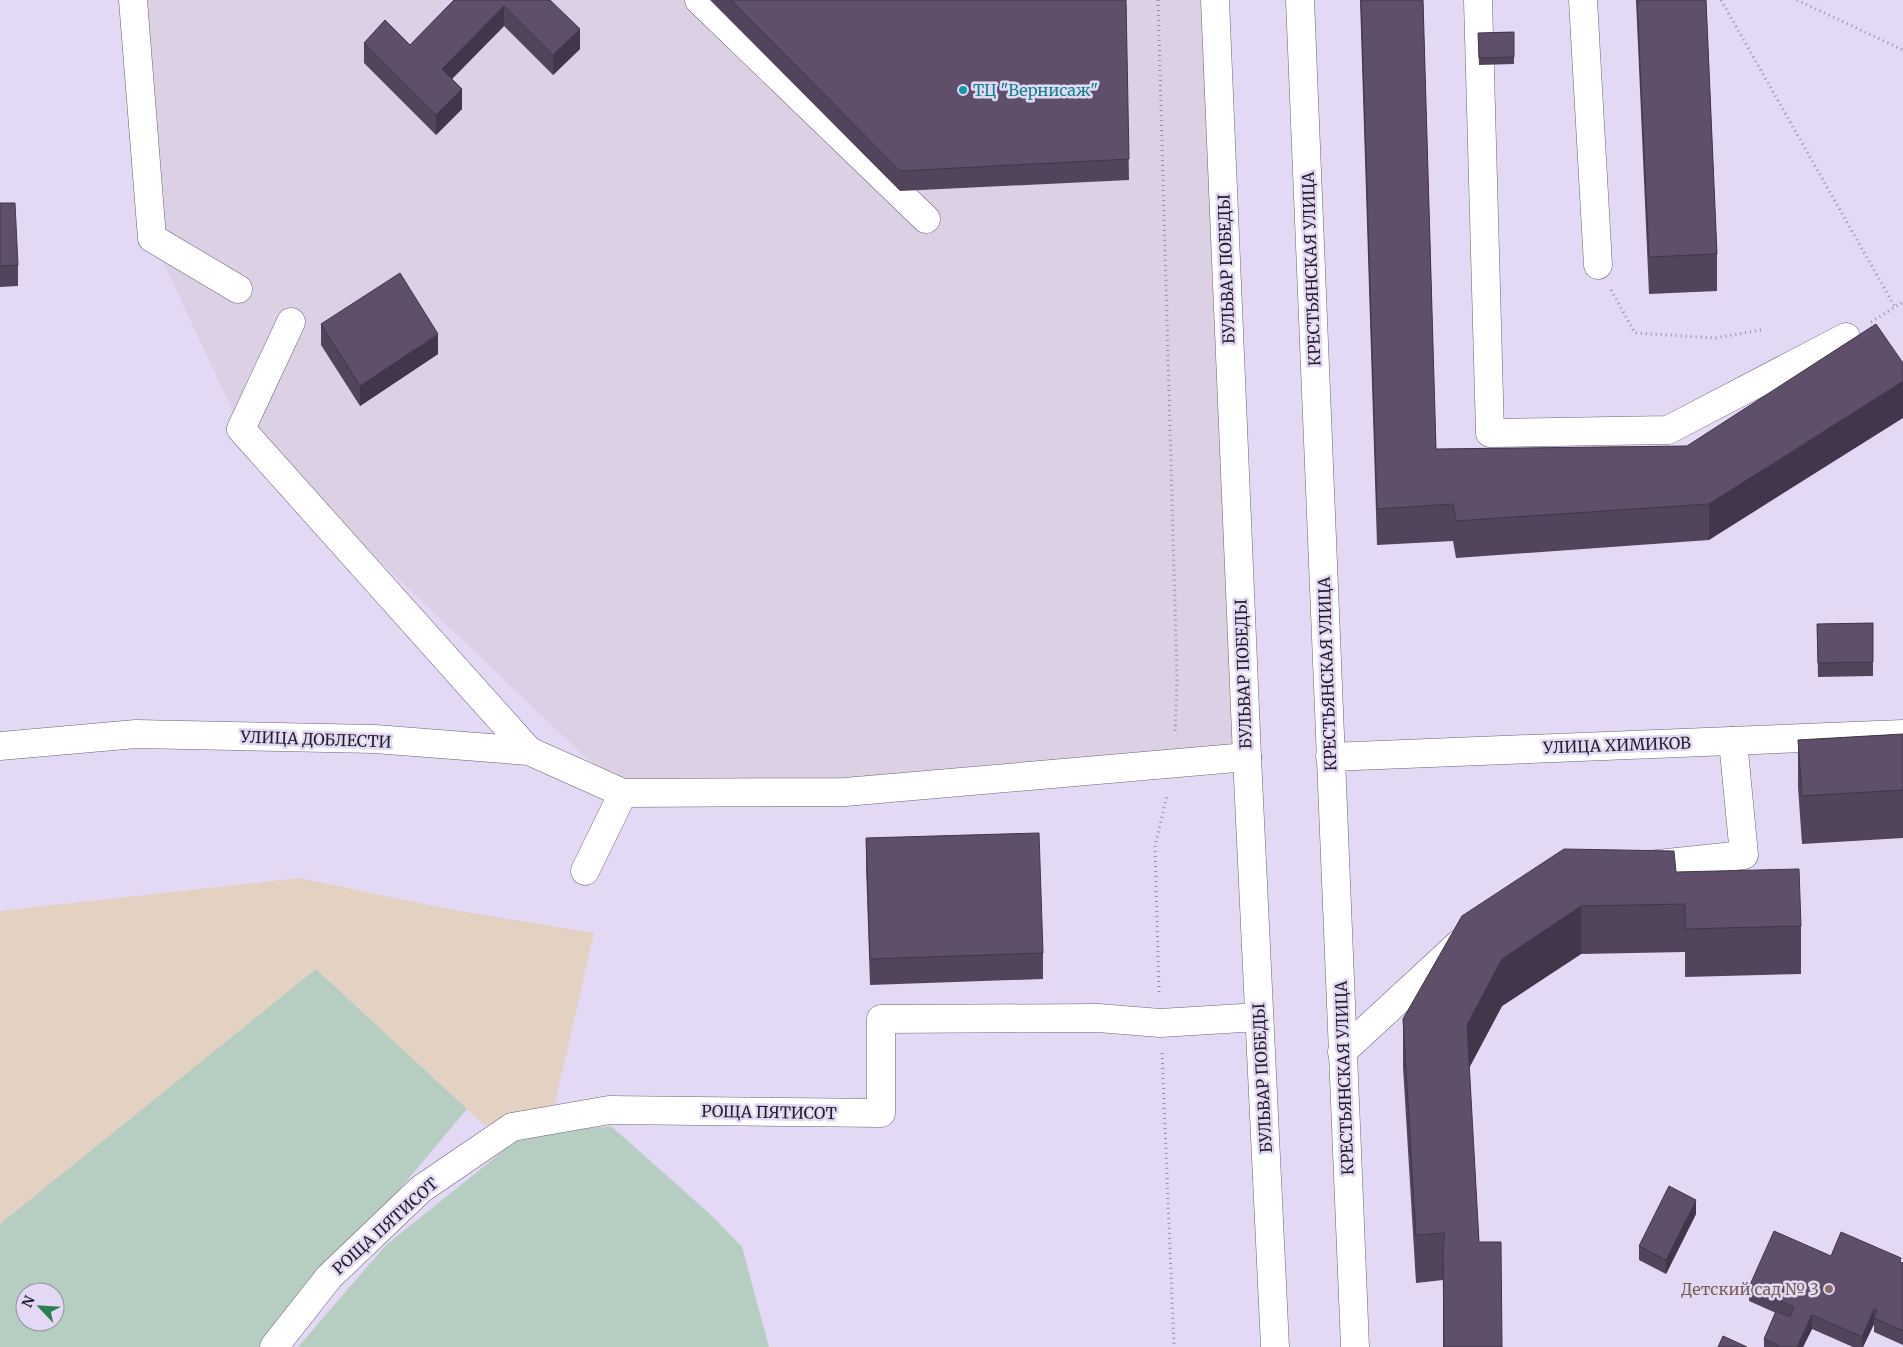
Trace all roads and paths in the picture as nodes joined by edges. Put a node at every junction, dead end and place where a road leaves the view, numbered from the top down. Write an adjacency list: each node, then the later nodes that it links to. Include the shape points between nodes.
1 (133, 0): 13 (street, via 152,238)
2 (699, 0): 11 (street)
3 (1158, 0): 25 (path, via 1177,679)
4 (1215, 0): 24 (street, БУЛЬВАР ПОБЕДЫ)
5 (1300, 0): 23 (street, КРЕСТЬЯНСКАЯ УЛИЦА)
6 (1478, 0): 18 (street, via 1490,432 1668,430)
7 (1583, 0): 12 (street)
8 (1721, 0): 15 (path)
9 (1797, 0): 10 (path)
10 (1903, 50)
11 (926, 220)
12 (1598, 265): 17 (path, via 1635,334 1715,338)
13 (238, 290)
14 (1903, 302): 15 (path)
15 (1895, 307): 18 (path)
16 (291, 322): 22 (street, via 242,429)
17 (1761, 330)
18 (1857, 331)
19 (1903, 734): 20 (street, УЛИЦА ХИМИКОВ)
20 (1733, 740): 23 (street, УЛИЦА ХИМИКОВ); 27 (street, via 1744,855)
21 (0, 746): 22 (street, УЛИЦА ДОБЛЕСТИ, via 136,734 375,739)
22 (530, 751): 26 (street, УЛИЦА ДОБЛЕСТИ)
23 (1330, 756): 31 (street, КРЕСТЬЯНСКАЯ УЛИЦА)
24 (1247, 757): 25 (street); 30 (street, БУЛЬВАР ПОБЕДЫ)
25 (1174, 764): 26 (street, via 845,792)
26 (623, 793): 28 (street)
27 (1618, 868)
28 (585, 871)
29 (1480, 924): 31 (street)
30 (1259, 1017): 32 (street, РОЩА ПЯТИСОТ, via 1160,1023 1098,1018 881,1019 881,1113 609,1110 512,1128 421,1189 329,1277); 33 (street, БУЛЬВАР ПОБЕДЫ)
31 (1342, 1052): 34 (street, КРЕСТЬЯНСКАЯ УЛИЦА)
32 (274, 1347)
33 (1275, 1347)
34 (1355, 1347)

